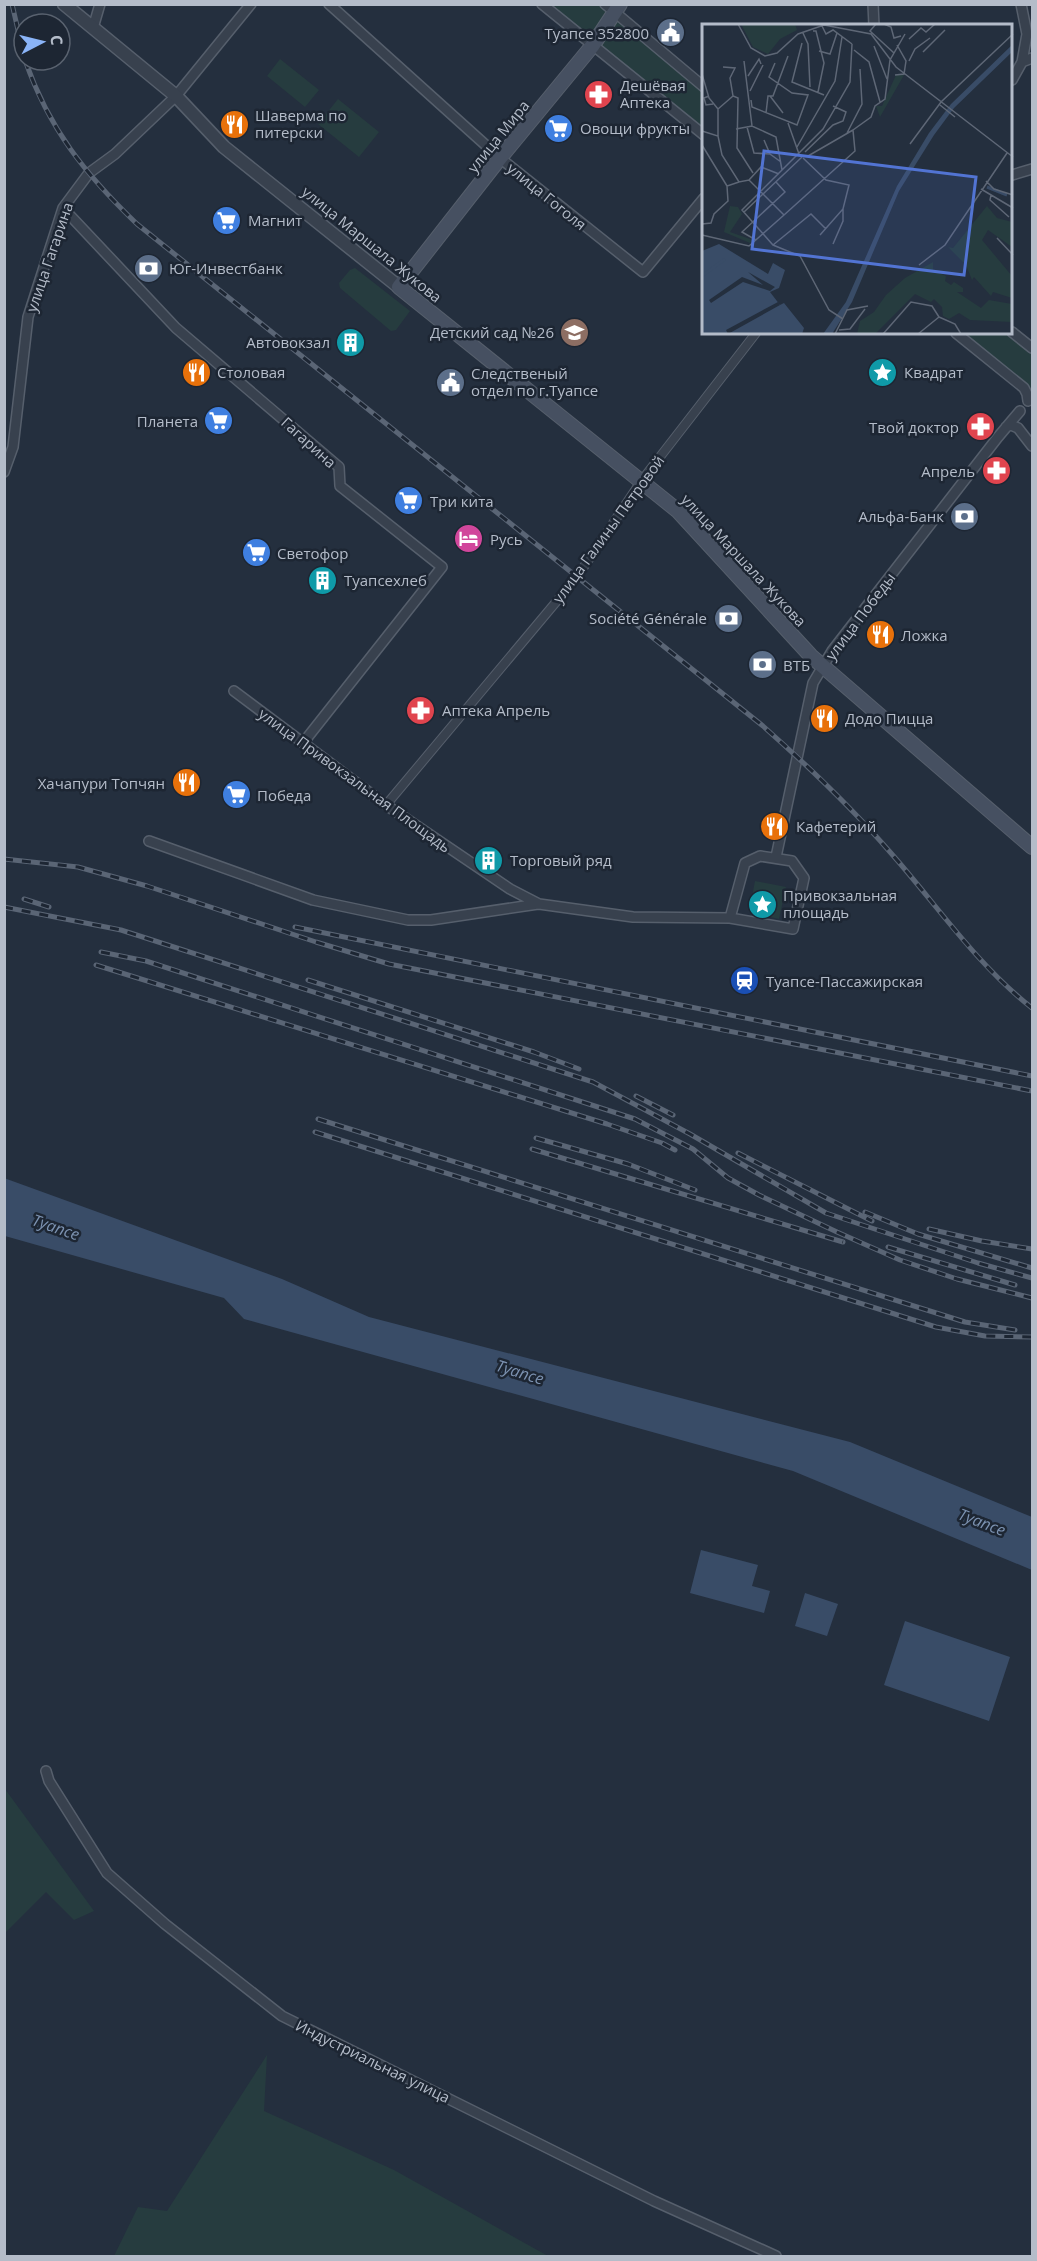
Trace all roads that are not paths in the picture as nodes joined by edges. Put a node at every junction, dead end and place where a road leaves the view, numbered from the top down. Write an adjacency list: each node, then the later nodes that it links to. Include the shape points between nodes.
1 (64, 4): 10 (street, улица Маршала Жукова)
2 (100, 4): 10 (street)
3 (251, 4): 16 (street, улица Гагарина)
4 (329, 4): 18 (street, улица Гоголя)
5 (542, 4): 11 (street)
6 (873, 4): 9 (street)
7 (1022, 4): 13 (street, via 1027,34)
8 (614, 7): 11 (main road, улица Мира); 15 (street)
9 (874, 24)
10 (93, 28): 16 (street, улица Маршала Жукова)
11 (593, 45): 17 (street); 18 (main road, улица Мира)
12 (1032, 58): 13 (street)
13 (1022, 62): 14 (street)
14 (1013, 77)
15 (702, 85)
16 (176, 96): 22 (street, улица Гагарина, via 115,154 89,173); 23 (street, улица Маршала Жукова, via 224,147)
17 (702, 133)
18 (500, 158): 21 (street, улица Гоголя, via 643,272); 23 (main road, улица Мира)
19 (1032, 169): 20 (street)
20 (1013, 174)
21 (702, 200)
22 (63, 208): 33 (street, улица Гагарина, via 28,317 13,447); 37 (street, Гагарина, via 176,328 339,467 340,486 442,567)
23 (399, 287): 34 (main road, улица Маршала Жукова)
24 (755, 334): 34 (street, улица Галины Петровой)
25 (957, 334): 28 (street, via 1024,388)
26 (1013, 334): 27 (street)
27 (1032, 348)
28 (1030, 398): 29 (street, улица Победы)
29 (1020, 411): 30 (street, улица Победы); 31 (street, via 1016,419)
30 (1006, 427): 31 (street); 35 (street, улица Победы)
31 (1018, 428): 32 (street)
32 (1032, 446)
33 (4, 472)
34 (642, 480): 35 (main road, улица Маршала Жукова, via 678,511); 38 (street, улица Галины Петровой, via 577,577)
35 (822, 666): 40 (main road, улица Маршала Жукова); 41 (street, улица Победы, via 806,708)
36 (234, 691): 37 (street, улица Привокзальная Площадь)
37 (303, 743): 38 (street, улица Привокзальная Площадь)
38 (386, 805): 42 (street, улица Привокзальная Площадь, via 510,889)
39 (149, 842): 42 (street, улица Привокзальная Площадь, via 314,900 408,920)
40 (1032, 847)
41 (776, 857): 43 (street, via 760,856 745,862); 43 (street, via 792,861 804,878 793,929)
42 (539, 904): 43 (street, улица Привокзальная Площадь, via 633,917)
43 (730, 918)
44 (46, 1771): 45 (street, Индустриальная улица, via 107,1873 282,2016 654,2201)
45 (776, 2256)

